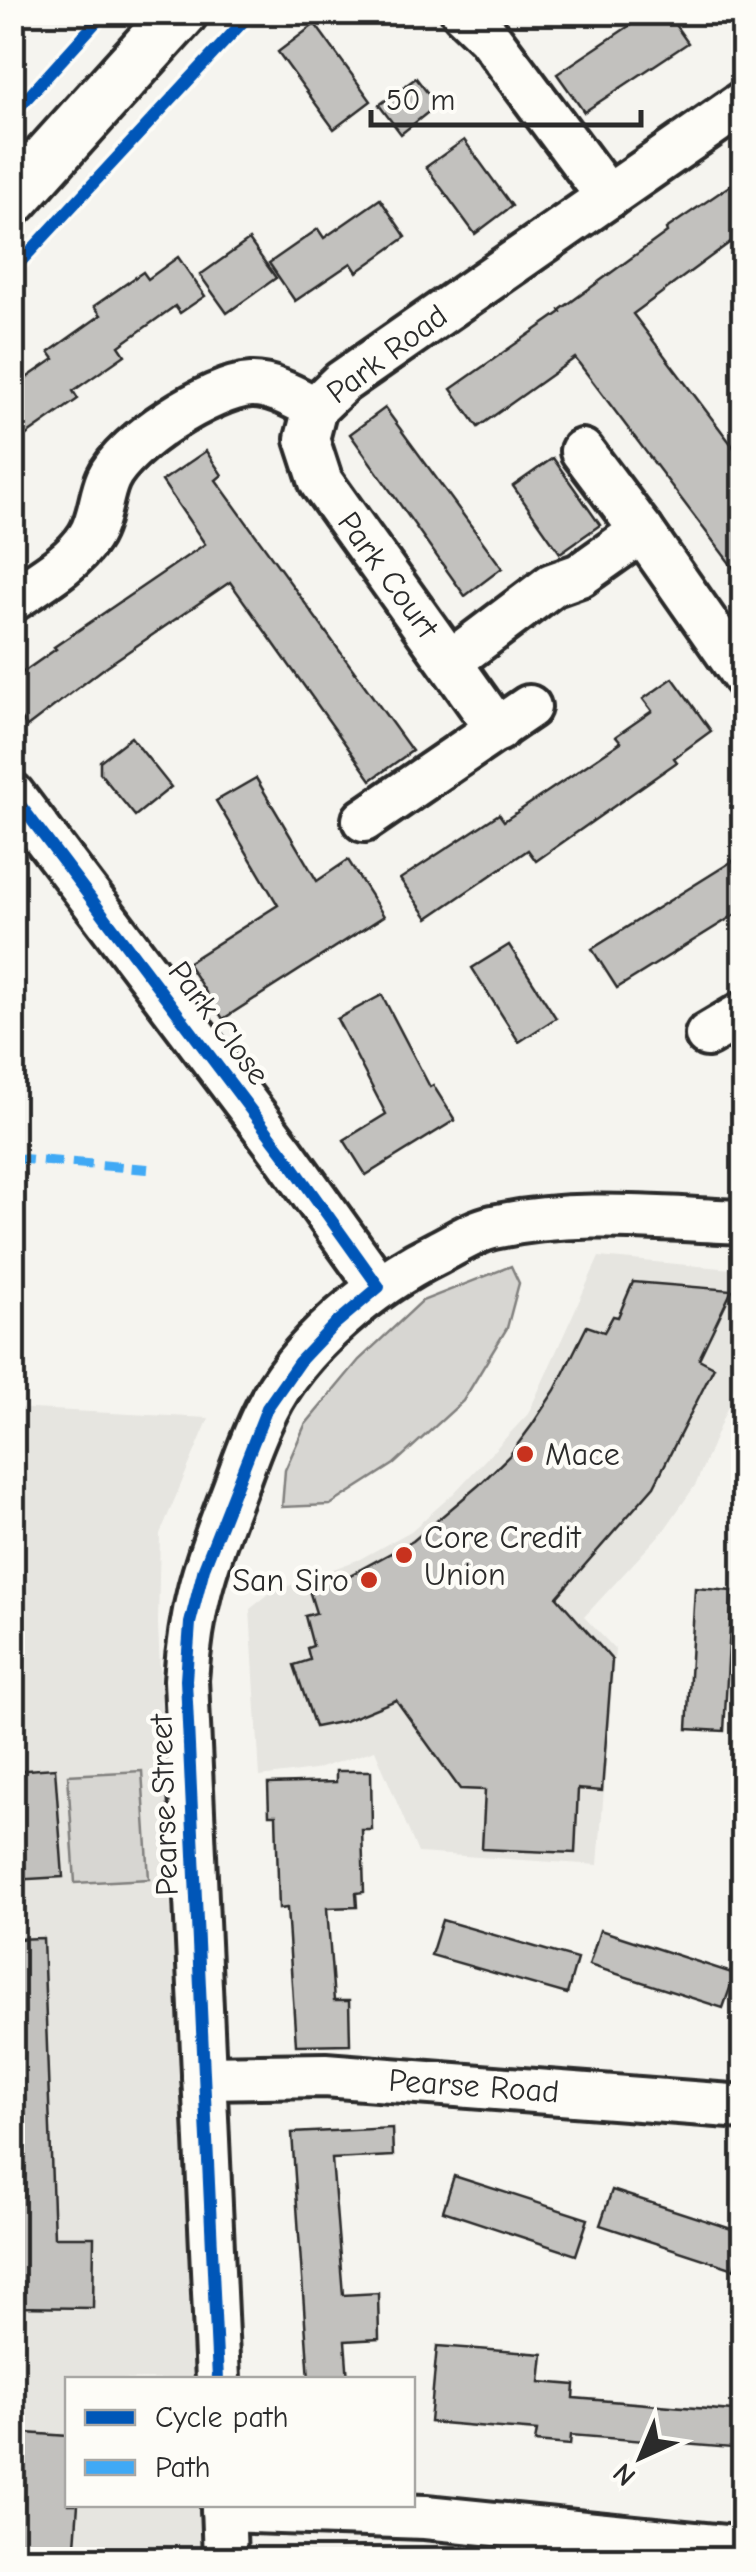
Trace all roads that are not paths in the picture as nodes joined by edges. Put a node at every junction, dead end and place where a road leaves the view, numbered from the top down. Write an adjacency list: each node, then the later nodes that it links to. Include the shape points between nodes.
1 (181, 12): 5 (main road)
2 (463, 12): 4 (street)
3 (744, 102): 4 (street, Park Road)
4 (608, 198): 6 (street, Park Road, via 342,382)
5 (12, 200)
6 (315, 408): 9 (street, Park Road, via 252,385 196,402 128,450 108,478 90,536); 10 (street, Park Court, via 307,439 321,482)
7 (582, 451): 8 (street)
8 (642, 531): 10 (street, via 552,585); 11 (street)
9 (12, 600)
10 (450, 662): 13 (street, Park Court, via 514,719)
11 (744, 678)
12 (12, 794): 17 (street, Park Close)
13 (364, 820)
14 (744, 1013): 15 (street)
15 (707, 1034)
16 (744, 1222): 17 (street, Pearse Street, via 576,1215 488,1228)
17 (379, 1287): 18 (street, Pearse Street, via 300,1362 267,1408 204,1568 190,1624 186,1680)
18 (204, 2077): 19 (street, Pearse Road, via 325,2075); 20 (street, Pearse Street)
19 (744, 2107)
20 (218, 2377)
21 (223, 2507): 22 (street, via 425,2517); 23 (street)
22 (744, 2548)
23 (225, 2560)

